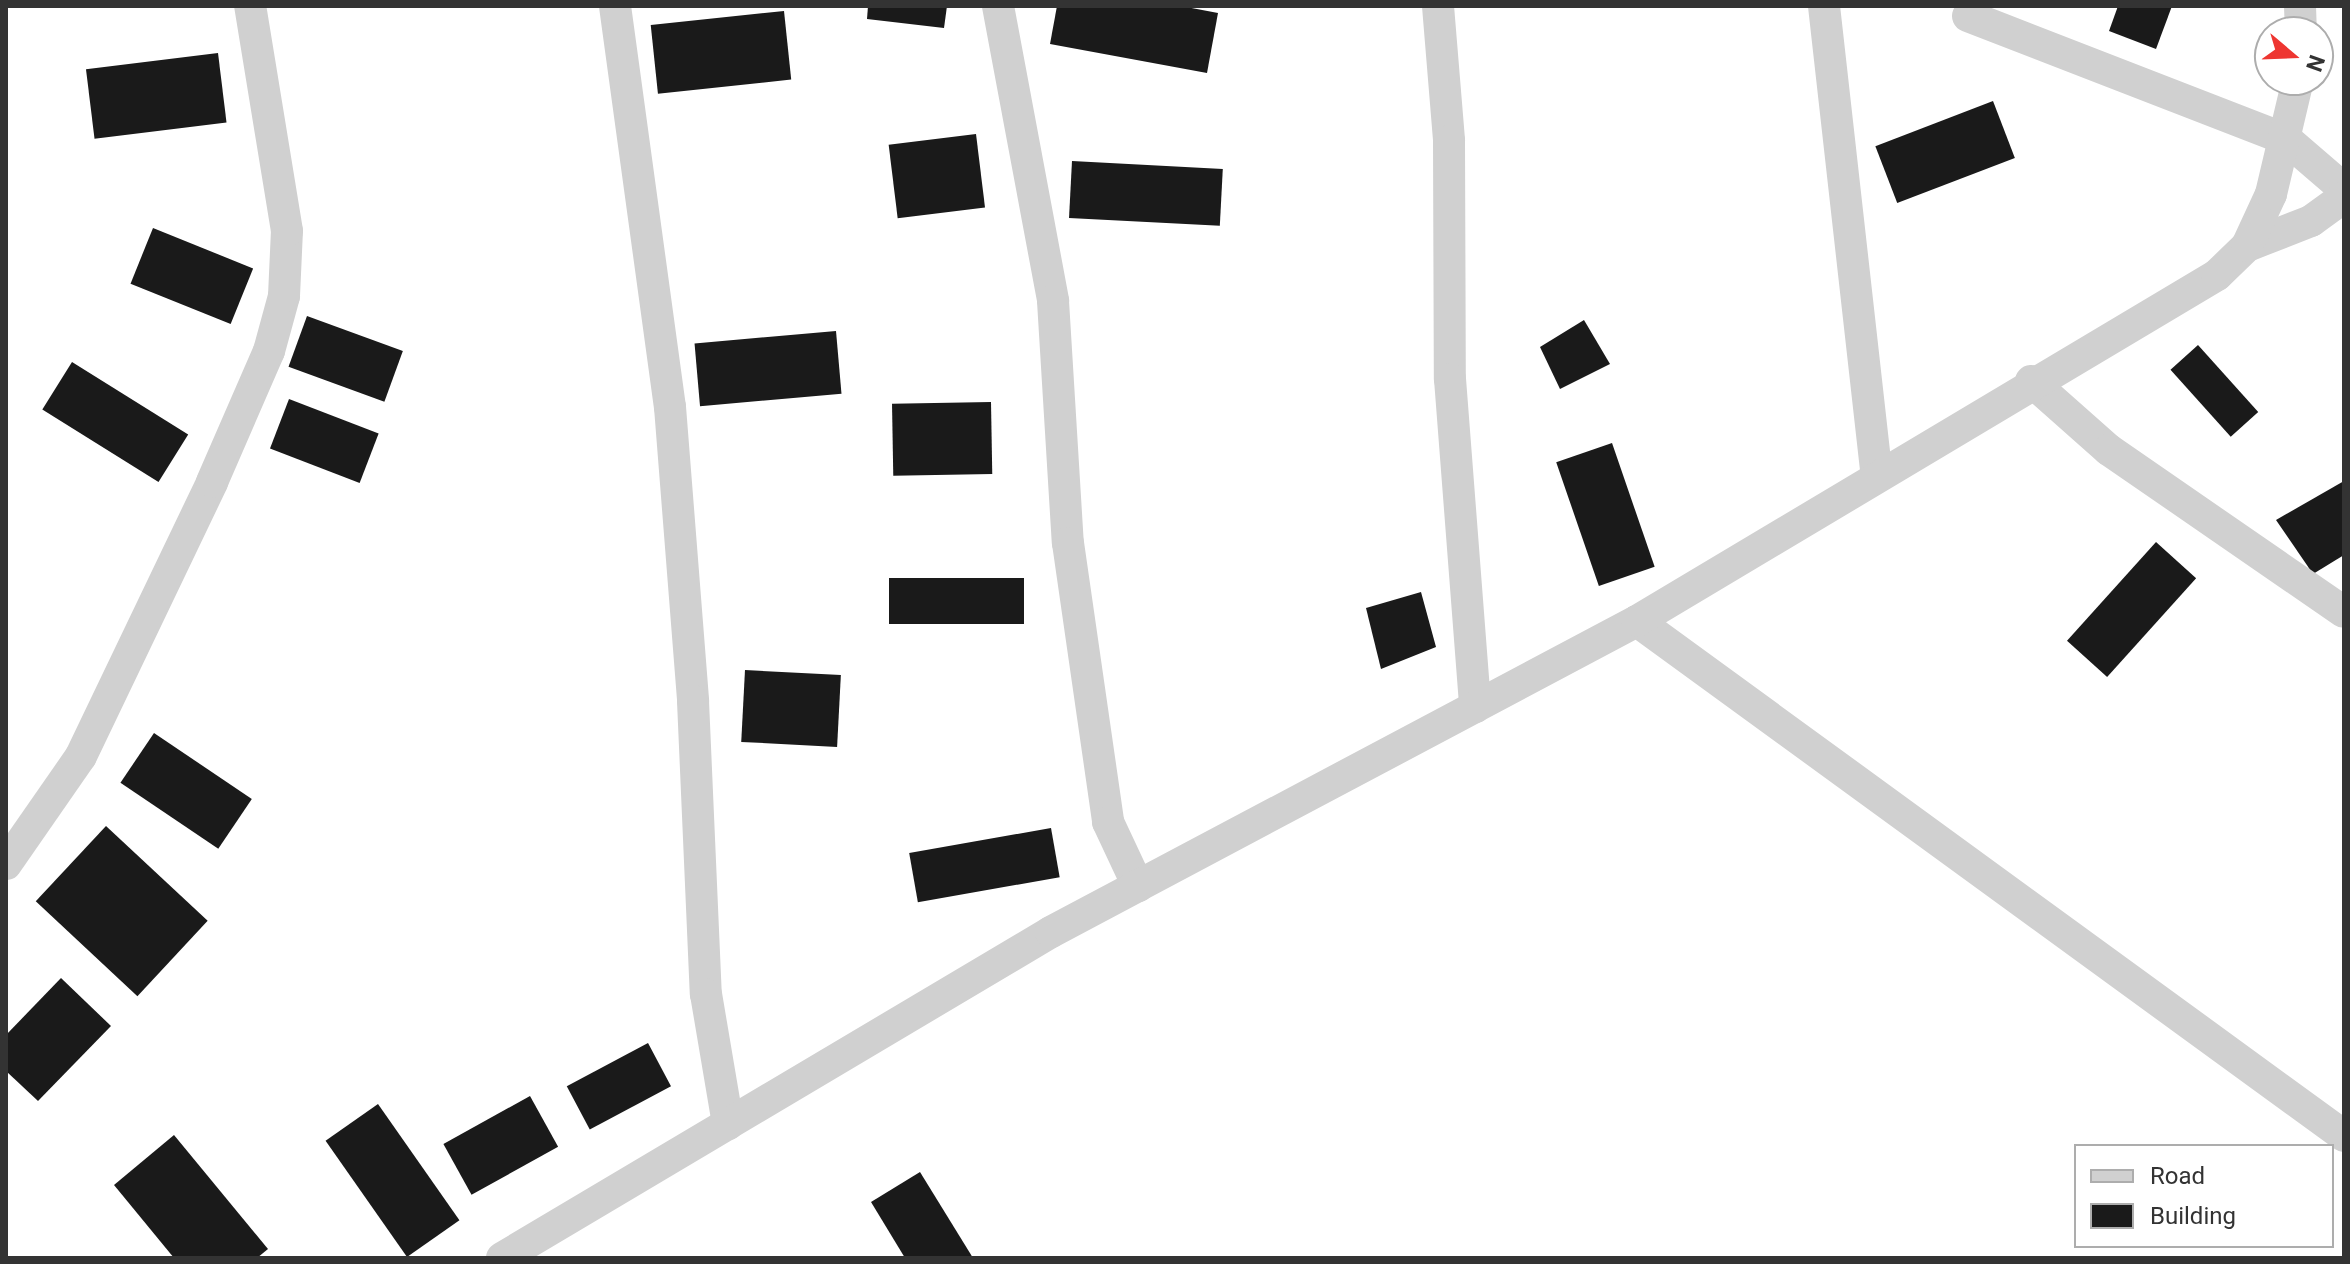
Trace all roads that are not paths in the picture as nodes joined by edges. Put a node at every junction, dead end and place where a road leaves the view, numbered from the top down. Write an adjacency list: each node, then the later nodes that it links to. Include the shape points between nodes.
1 (250, 6): 17 (street, via 287,231 277,324 212,482 81,756)
2 (615, 6): 19 (street, via 670,407 693,701 706,994)
3 (998, 6): 18 (street, via 1032,160 1053,301 1068,543 1108,822)
4 (1438, 6): 16 (street, via 1449,141 1450,379)
5 (1824, 6): 13 (street)
6 (1968, 16): 8 (street)
7 (2295, 96): 8 (street)
8 (2287, 140): 9 (street); 11 (street)
9 (2344, 189)
10 (2344, 197): 11 (street, via 2311,221)
11 (2247, 246): 12 (street, via 2217,275)
12 (2031, 381): 13 (street); 14 (street, via 2109,450)
13 (1877, 477): 15 (street)
14 (2344, 612)
15 (1637, 621): 16 (street); 20 (street)
16 (1475, 707): 18 (street)
17 (6, 864)
18 (1138, 886): 19 (street)
19 (728, 1124): 21 (street)
20 (2344, 1136)
21 (502, 1258)

